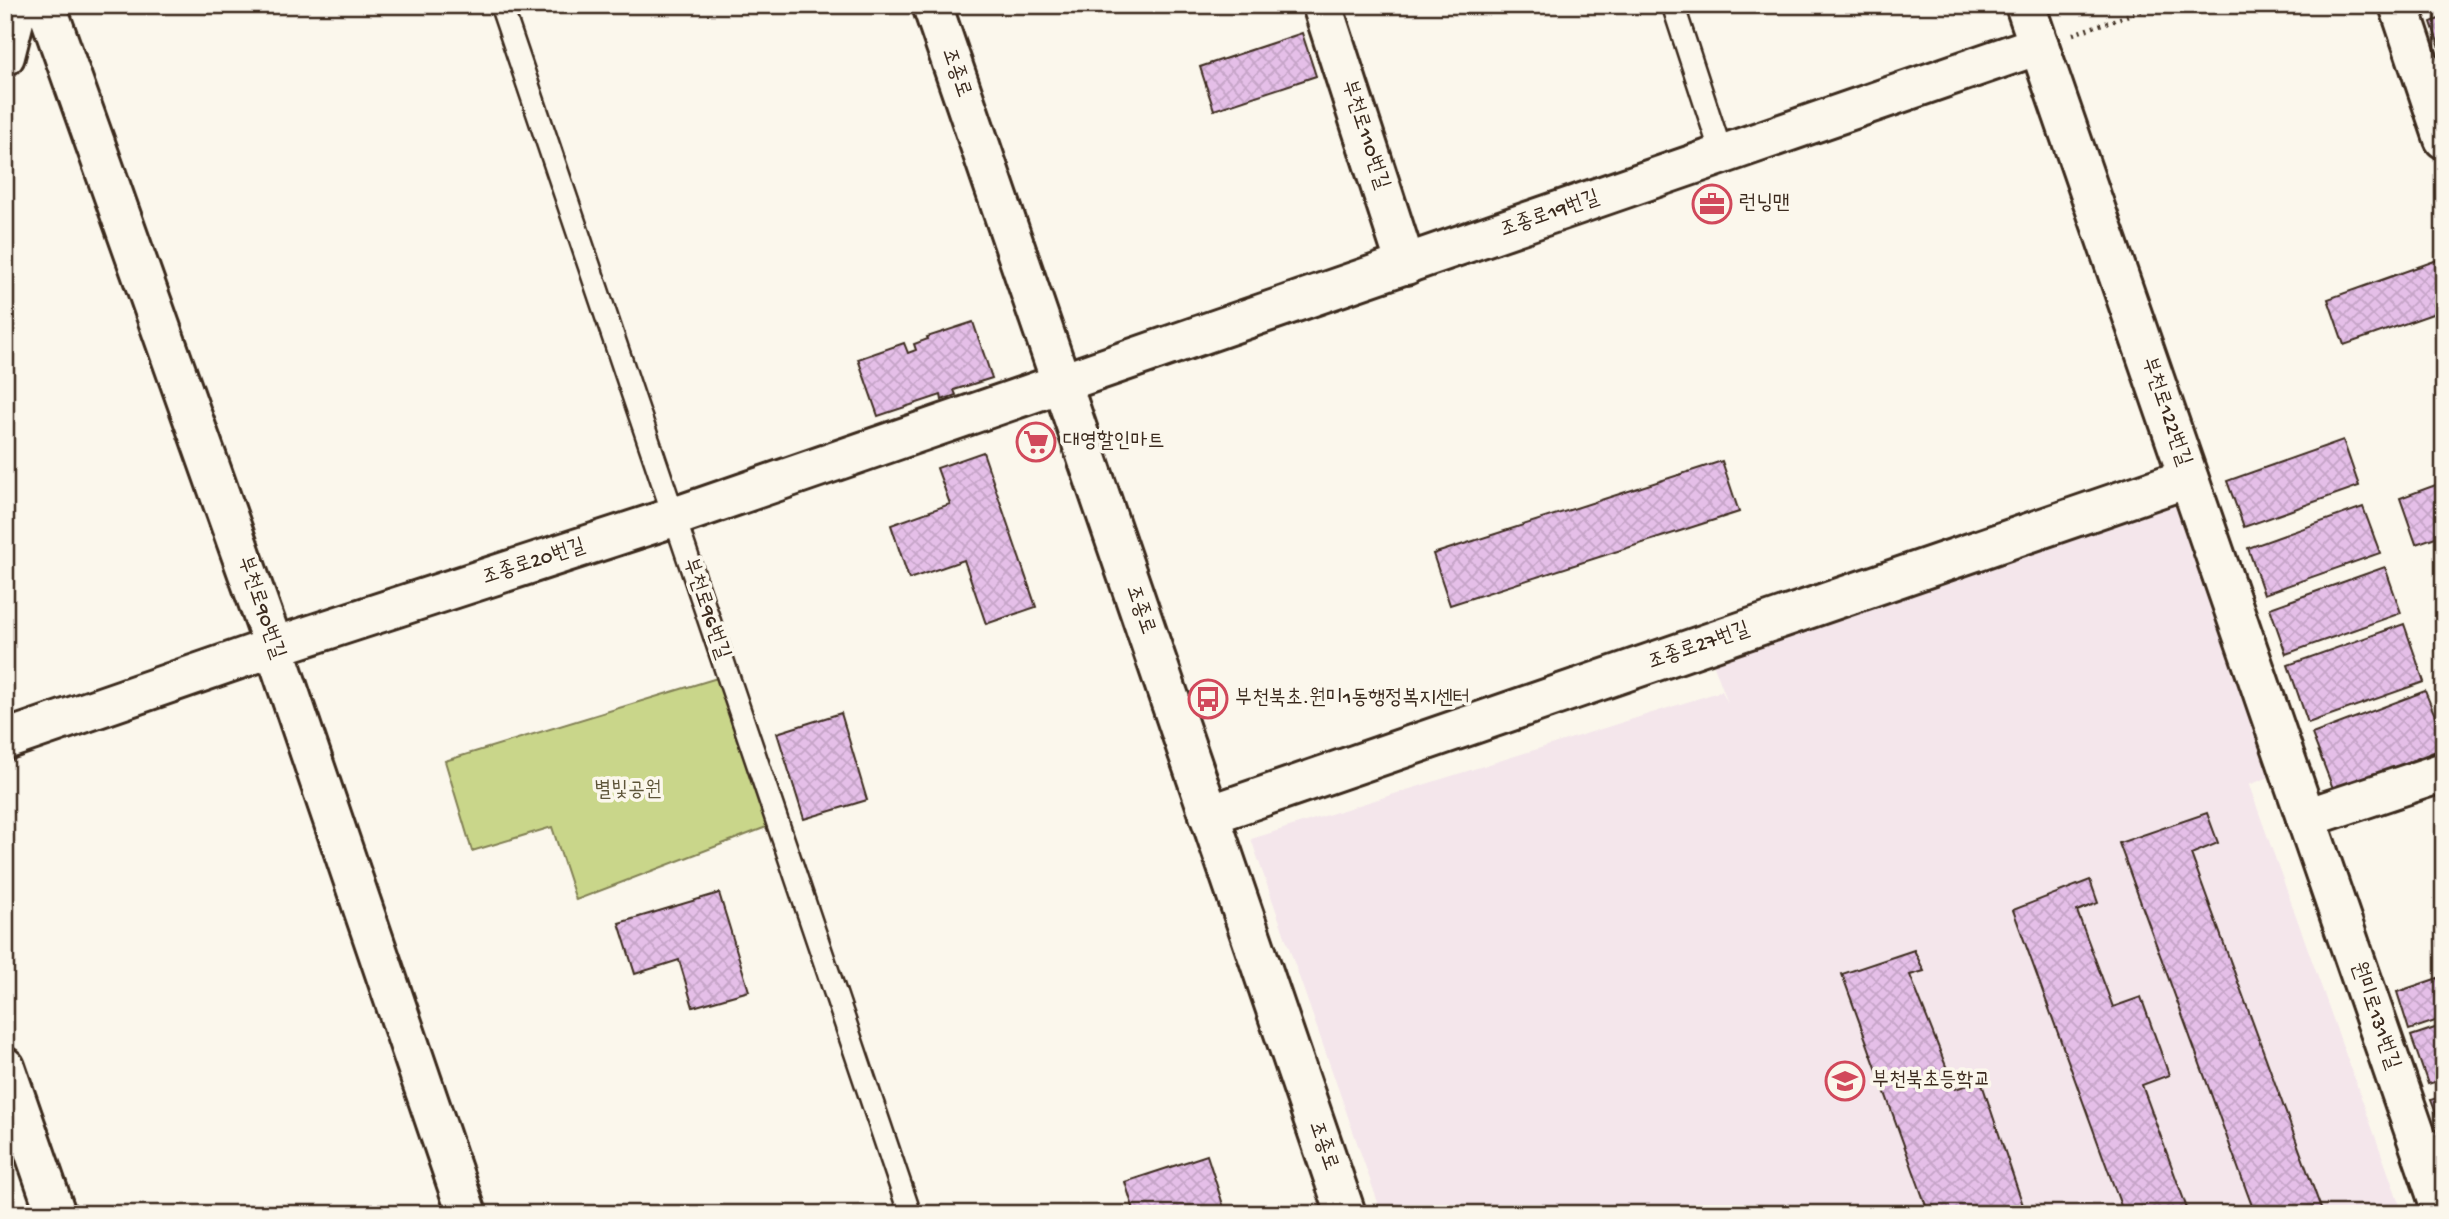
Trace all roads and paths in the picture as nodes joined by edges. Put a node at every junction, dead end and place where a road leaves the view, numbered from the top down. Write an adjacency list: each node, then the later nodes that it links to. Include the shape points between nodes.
1 (19, 5): 11 (street)
2 (46, 5): 18 (street, 부천로90번길)
3 (501, 5): 17 (lane, 부천로96번길)
4 (932, 5): 15 (street, 조종로)
5 (1322, 5): 14 (street, 부천로110번길)
6 (1673, 5): 13 (lane)
7 (2025, 5): 10 (street, 부천로122번길)
8 (2158, 5): 10 (path)
9 (2399, 5): 12 (street)
10 (2039, 46): 13 (street, 조종로19번길); 16 (street, 부천로122번길)
11 (5, 56)
12 (2444, 139)
13 (1722, 155): 14 (street, 조종로19번길)
14 (1406, 265): 15 (street, 조종로19번길)
15 (1061, 384): 17 (street, 조종로20번길); 21 (street, 조종로)
16 (2188, 478): 21 (street, 조종로27번길); 22 (street, 부천로122번길)
17 (674, 517): 18 (street, 조종로20번길); 26 (lane, 부천로96번길)
18 (274, 647): 19 (street, 조종로20번길); 25 (street, 부천로90번길)
19 (5, 740)
20 (2444, 772): 22 (street)
21 (1209, 815): 27 (street, 조종로)
22 (2306, 818): 28 (street, 원미로131번길)
23 (5, 1067): 24 (street)
24 (56, 1214)
25 (467, 1214)
26 (910, 1214)
27 (1346, 1214)
28 (2443, 1214)

